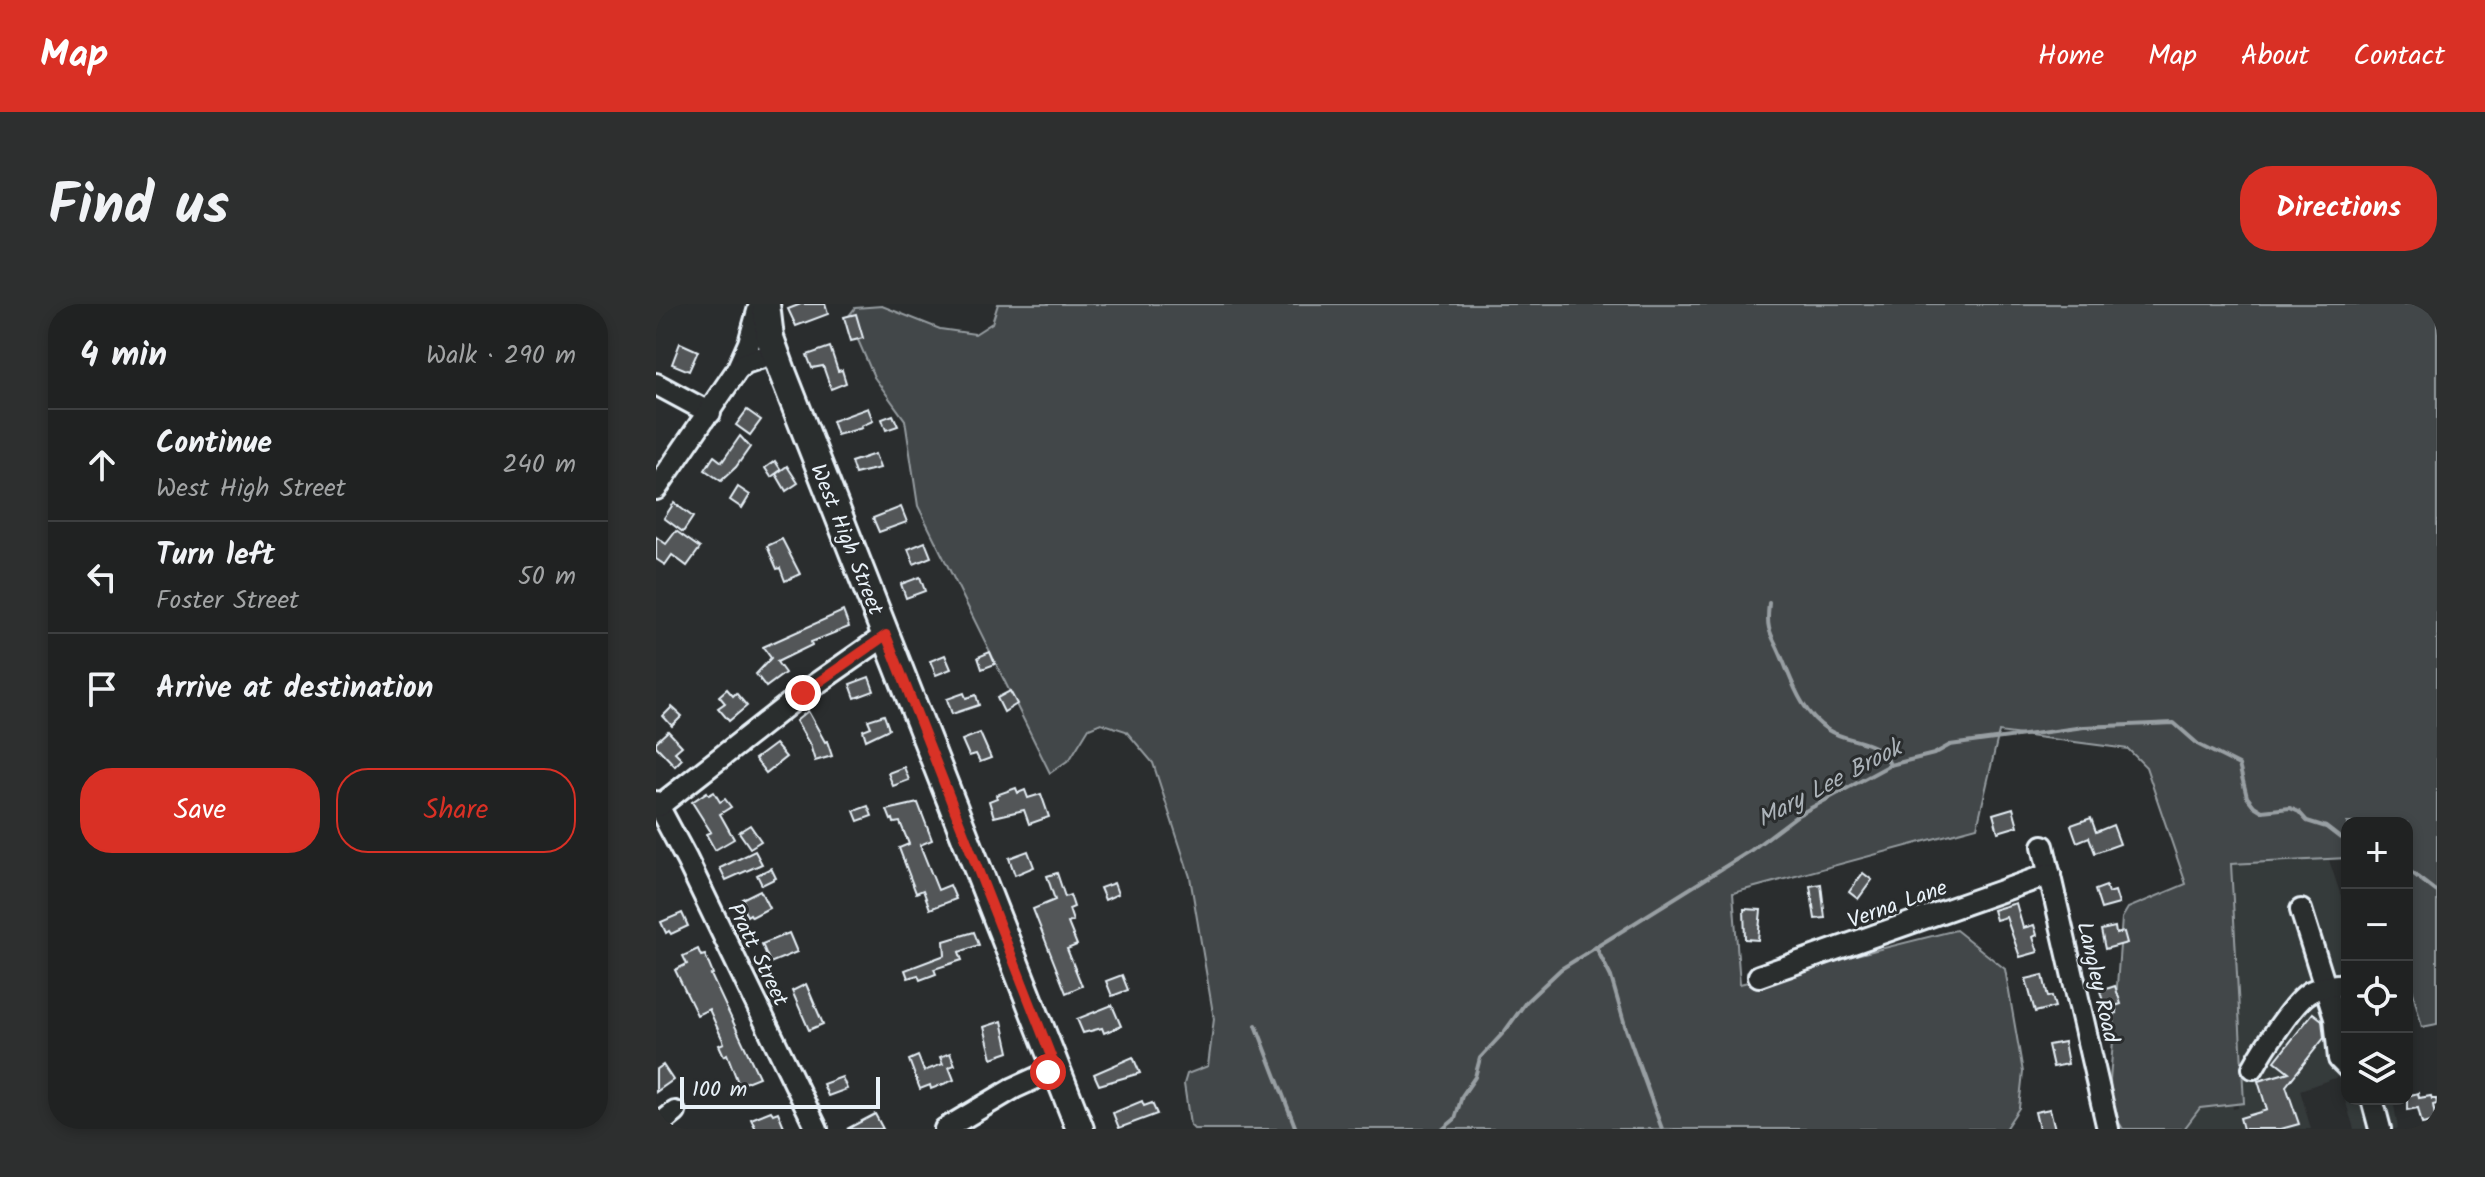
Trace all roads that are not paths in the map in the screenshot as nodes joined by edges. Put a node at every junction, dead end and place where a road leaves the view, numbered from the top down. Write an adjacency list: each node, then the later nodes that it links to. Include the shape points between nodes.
1 (760, 304): 4 (street)
2 (766, 304): 3 (main road, West High Street)
3 (775, 353): 4 (street); 8 (main road, West High Street)
4 (737, 370): 6 (street)
5 (656, 384): 6 (street)
6 (710, 413): 7 (street)
7 (656, 489)
8 (886, 635): 9 (street); 18 (main road, West High Street)
9 (657, 804): 22 (street, Pratt Street)
10 (2043, 846): 11 (street, Langley Road)
11 (2050, 874): 13 (street, Verna Lane); 25 (street, Langley Road)
12 (2301, 910): 15 (street)
13 (1759, 976)
14 (2341, 985): 15 (street)
15 (2325, 987): 16 (street); 17 (street, via 2299,1001)
16 (2341, 1061)
17 (2253, 1068)
18 (1056, 1069): 23 (street); 24 (main road, West High Street)
19 (2374, 1105): 26 (street)
20 (675, 1112): 21 (street)
21 (656, 1127)
22 (817, 1129)
23 (945, 1129)
24 (1080, 1129)
25 (2108, 1129)
26 (2380, 1129)

